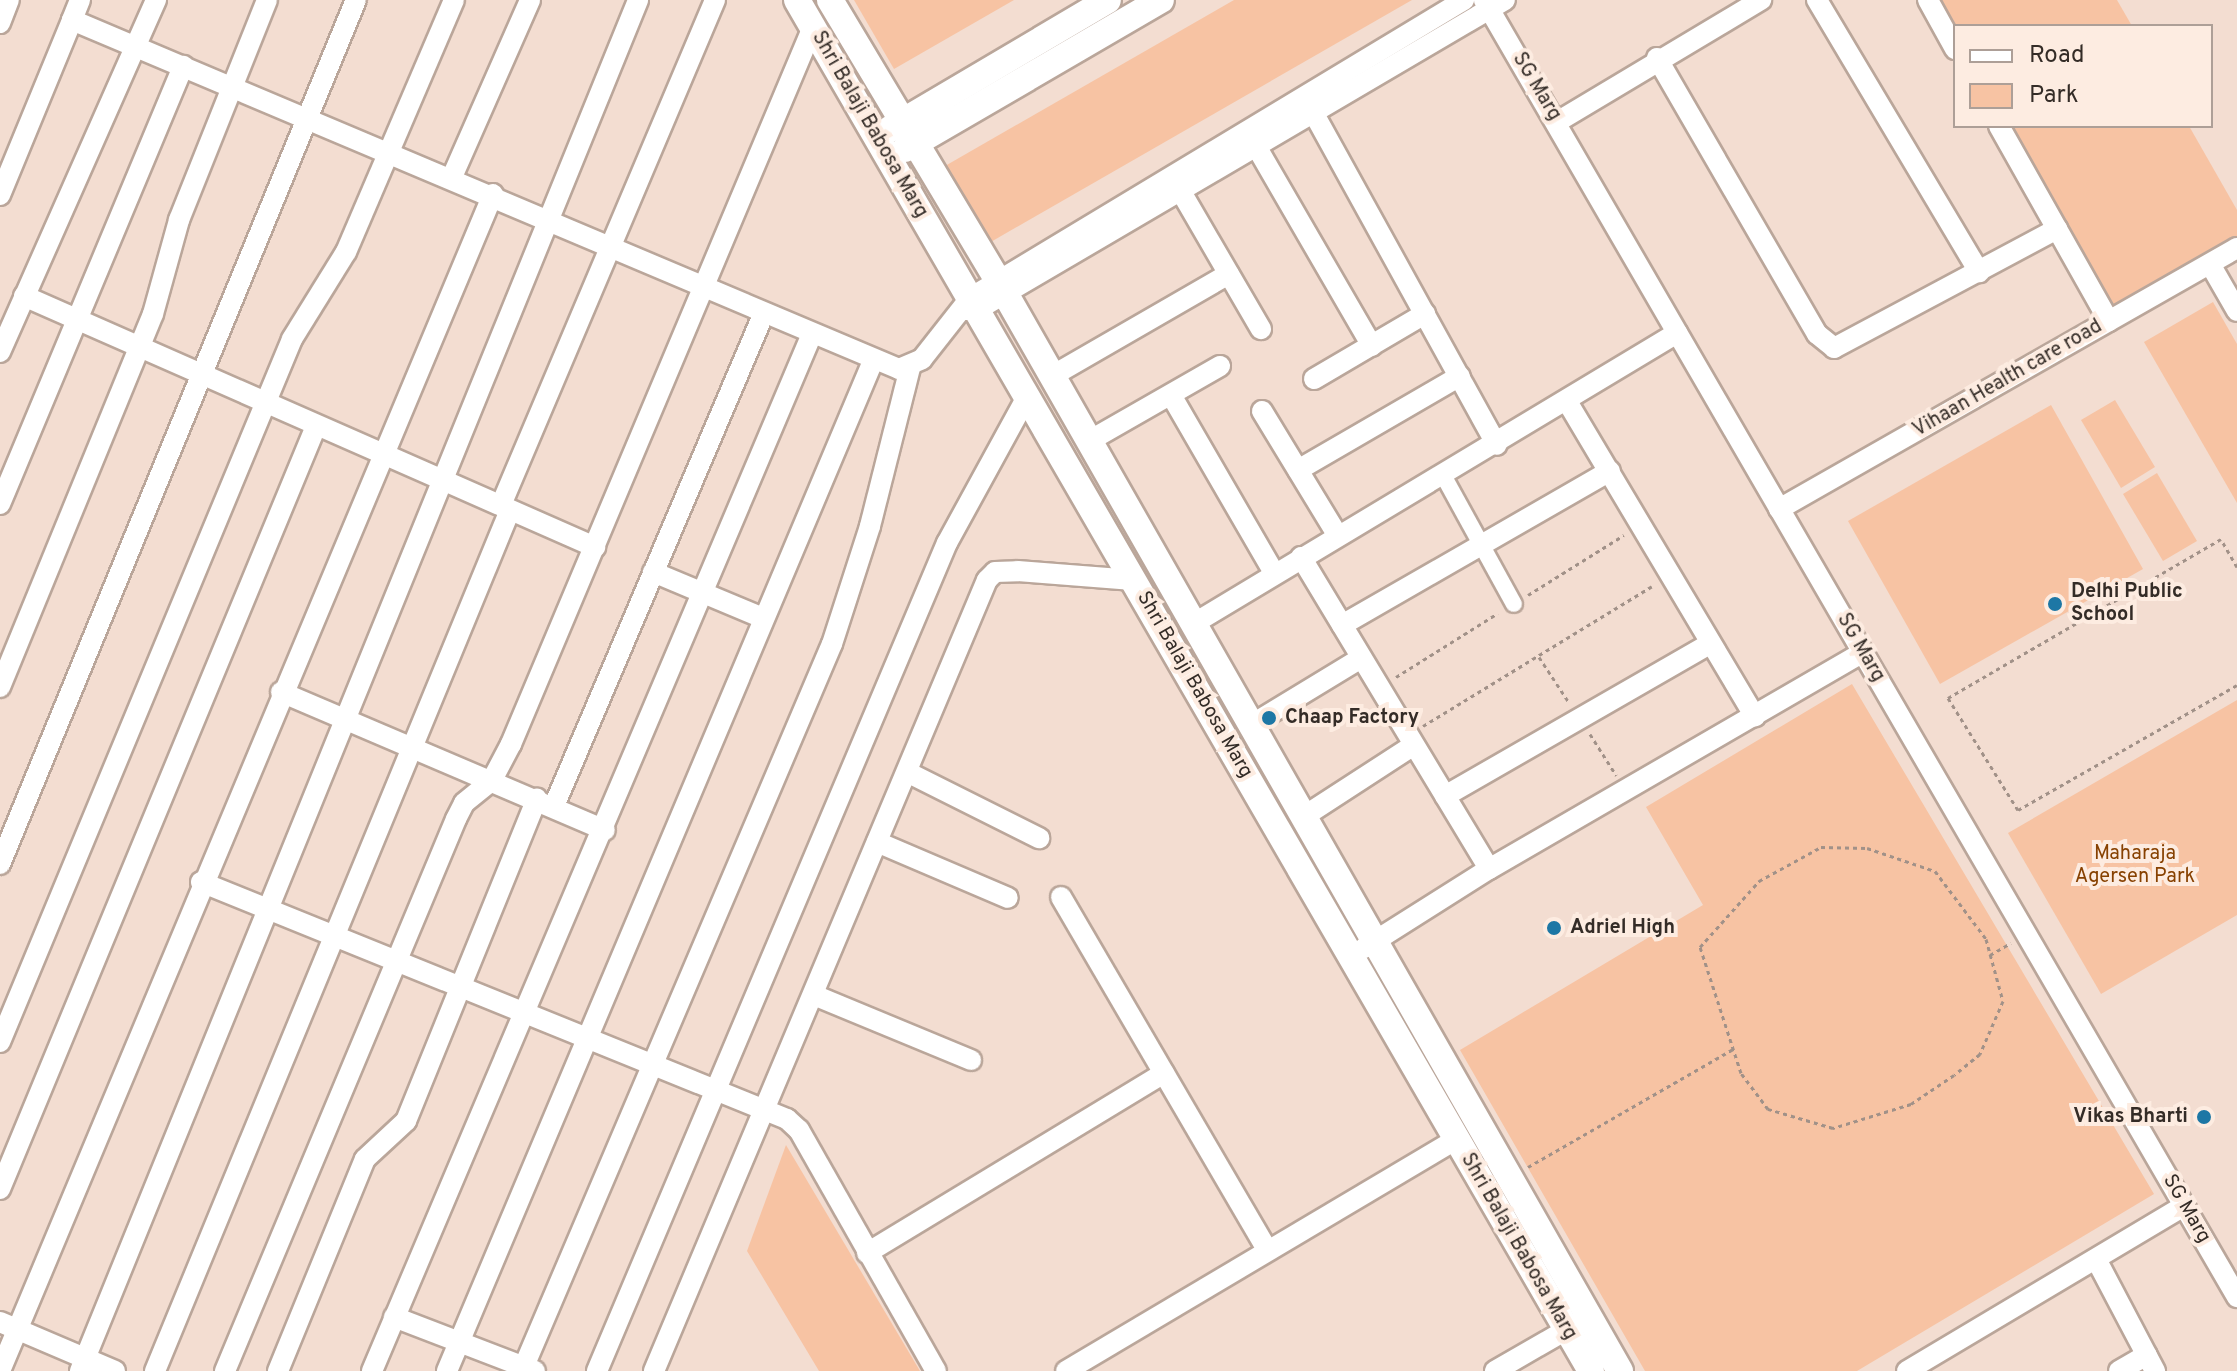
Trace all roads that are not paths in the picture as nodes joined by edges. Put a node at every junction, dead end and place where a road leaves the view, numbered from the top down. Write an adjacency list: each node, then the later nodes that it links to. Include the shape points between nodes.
1 (9, 0): 20 (street)
2 (80, 0): 19 (street)
3 (156, 0): 23 (street)
4 (267, 0): 26 (street)
5 (356, 0): 28 (street)
6 (454, 0): 34 (street)
7 (530, 0): 35 (street)
8 (638, 0): 39 (street)
9 (715, 0): 41 (street)
10 (797, 0): 21 (street, Shri Balaji Babosa Marg)
11 (830, 0): 31 (street, Shri Balaji Babosa Marg)
12 (1108, 0): 31 (street)
13 (1161, 0): 31 (street)
14 (1464, 0): 47 (street)
15 (1761, 0): 24 (street)
16 (1817, 0): 44 (street)
17 (1928, 0): 22 (street)
18 (1493, 3): 27 (street); 29 (street, SG Marg)
19 (72, 20): 23 (street); 38 (street)
20 (0, 23)
21 (813, 27): 33 (street, Shri Balaji Babosa Marg); 46 (street)
22 (1953, 45)
23 (136, 47): 25 (street); 48 (street)
24 (1657, 58): 29 (street); 44 (street, via 1826,344 1843,348)
25 (183, 66): 26 (street); 53 (street)
26 (232, 87): 28 (street); 58 (street, via 179,220 165,281)
27 (1313, 112): 32 (street); 52 (street)
28 (305, 116): 34 (street); 64 (street)
29 (1557, 122): 56 (street, SG Marg)
30 (2000, 128): 40 (street)
31 (911, 131): 33 (street); 47 (street, Shri Balaji Babosa Marg)
32 (1256, 146): 36 (street); 59 (street)
33 (883, 148): 49 (street, Shri Balaji Babosa Marg)
34 (390, 153): 35 (street); 70 (street, via 346,252 292,339)
35 (452, 177): 37 (street)
36 (1180, 190): 45 (street); 47 (street)
37 (493, 194): 39 (street); 76 (street)
38 (0, 195)
39 (547, 218): 41 (street); 80 (street)
40 (2057, 229): 44 (street); 54 (street)
41 (610, 246): 46 (street); 82 (street)
42 (2237, 248): 43 (street, Vihaan Health care road)
43 (2210, 264): 50 (street); 54 (street, Vihaan Health care road)
44 (1979, 272)
45 (1229, 274): 55 (street); 65 (street)
46 (704, 287): 51 (street); 86 (street)
47 (1001, 288): 49 (street); 65 (street, Shri Balaji Babosa Marg)
48 (24, 296): 53 (street); 60 (street)
49 (970, 306): 63 (street); 69 (street, Shri Balaji Babosa Marg)
50 (2237, 311)
51 (764, 313): 57 (street); 88 (street)
52 (1425, 314): 59 (street); 66 (street)
53 (77, 317): 58 (street); 81 (street)
54 (2109, 321): 83 (street, Vihaan Health care road)
55 (1261, 329)
56 (1677, 333): 71 (street); 83 (street, SG Marg)
57 (812, 334): 61 (street); 91 (street)
58 (141, 344): 64 (street); 99 (street)
59 (1372, 346): 67 (street)
60 (0, 352)
61 (873, 361): 63 (street); 93 (street)
62 (1220, 366): 68 (street)
63 (910, 368): 130 (street, via 870,526 832,644)
64 (203, 370): 70 (street); 114 (street)
65 (1052, 376): 74 (street, Shri Balaji Babosa Marg)
66 (1460, 376): 75 (street); 77 (street)
67 (1314, 379)
68 (1171, 395): 74 (street); 89 (street)
69 (1027, 397): 90 (street, Shri Balaji Babosa Marg); 132 (street, via 947,543)
70 (267, 403): 73 (street); 128 (street)
71 (1568, 403): 75 (street); 78 (street)
72 (1262, 411): 77 (street)
73 (316, 426): 76 (street); 135 (street)
74 (1089, 441): 94 (street, Shri Balaji Babosa Marg)
75 (1497, 445): 79 (street)
76 (385, 456): 80 (street); 100 (street)
77 (1298, 470): 84 (street)
78 (1610, 471): 85 (street); 96 (street)
79 (1443, 475): 84 (street); 85 (street)
80 (443, 481): 82 (street); 102 (street)
81 (0, 504)
82 (506, 507): 86 (street); 105 (street)
83 (1779, 509): 97 (street, SG Marg)
84 (1338, 536): 87 (street)
85 (1478, 543): 92 (street); 95 (street)
86 (595, 547): 107 (street)
87 (1301, 557): 89 (street); 95 (street)
88 (653, 572): 91 (street); 109 (street)
89 (1274, 573): 94 (street)
90 (1133, 580): 106 (street, via 995,572 987,580); 122 (street, Shri Balaji Babosa Marg)
91 (704, 593): 93 (street); 111 (street)
92 (1514, 604)
93 (763, 618): 127 (street)
94 (1193, 624): 103 (street, Shri Balaji Babosa Marg)
95 (1342, 625): 98 (street)
96 (1709, 644): 101 (street); 108 (street)
97 (1863, 652): 101 (street); 136 (street, SG Marg)
98 (1361, 658): 103 (street); 104 (street)
99 (0, 687)
100 (281, 692): 102 (street); 116 (street)
101 (1755, 717): 115 (street)
102 (343, 721): 105 (street); 119 (street)
103 (1251, 725): 110 (street, Shri Balaji Babosa Marg)
104 (1411, 740): 108 (street); 110 (street)
105 (411, 749): 107 (street); 120 (street)
106 (907, 772): 112 (street); 113 (street)
107 (492, 780): 109 (street); 123 (street, via 464,803)
108 (1445, 796): 115 (street)
109 (545, 802): 111 (street); 124 (street)
110 (1303, 817): 121 (street, Shri Balaji Babosa Marg)
111 (605, 830): 126 (street)
112 (1039, 838)
113 (877, 842): 118 (street); 125 (street)
114 (0, 864)
115 (1489, 869): 121 (street)
116 (201, 882): 119 (street); 143 (street)
117 (1061, 897): 131 (street)
118 (1008, 898)
119 (268, 907): 120 (street); 146 (street)
120 (335, 934): 123 (street); 150 (street)
121 (1374, 941): 122 (street); 142 (street, Shri Balaji Babosa Marg, via 1510,1177)
122 (1350, 956): 134 (street, Shri Balaji Babosa Marg)
123 (398, 959): 124 (street); 151 (street)
124 (462, 986): 126 (street); 152 (street, via 406,1121 365,1159)
125 (814, 995): 129 (street); 133 (street)
126 (529, 1012): 127 (street); 141 (street)
127 (591, 1037): 130 (street); 144 (street)
128 (0, 1042)
129 (971, 1060)
130 (655, 1063): 132 (street); 147 (street)
131 (1164, 1073): 137 (street); 138 (street)
132 (719, 1090): 133 (street); 155 (street)
133 (766, 1109): 138 (street, via 799,1130); 156 (street)
134 (1456, 1139): 137 (street); 142 (street, Shri Balaji Babosa Marg)
135 (0, 1189)
136 (2184, 1206): 139 (street); 140 (street, SG Marg)
137 (1267, 1249): 158 (street)
138 (867, 1253): 157 (street)
139 (2096, 1259): 145 (street); 162 (street)
140 (2237, 1297)
141 (394, 1317): 144 (street); 153 (street)
142 (1578, 1323): 159 (street); 160 (street, Shri Balaji Babosa Marg); 161 (street, Shri Balaji Babosa Marg)
143 (9, 1325): 146 (street); 148 (street)
144 (460, 1341): 147 (street); 154 (street)
145 (2151, 1363): 163 (street)
146 (83, 1365): 149 (street)
147 (527, 1369)
148 (0, 1371)
149 (115, 1371)
150 (155, 1371)
151 (225, 1371)
152 (278, 1371)
153 (372, 1371)
154 (447, 1371)
155 (597, 1371)
156 (654, 1371)
157 (936, 1371)
158 (1066, 1371)
159 (1495, 1371)
160 (1591, 1371)
161 (1620, 1371)
162 (1907, 1371)
163 (2119, 1371)

